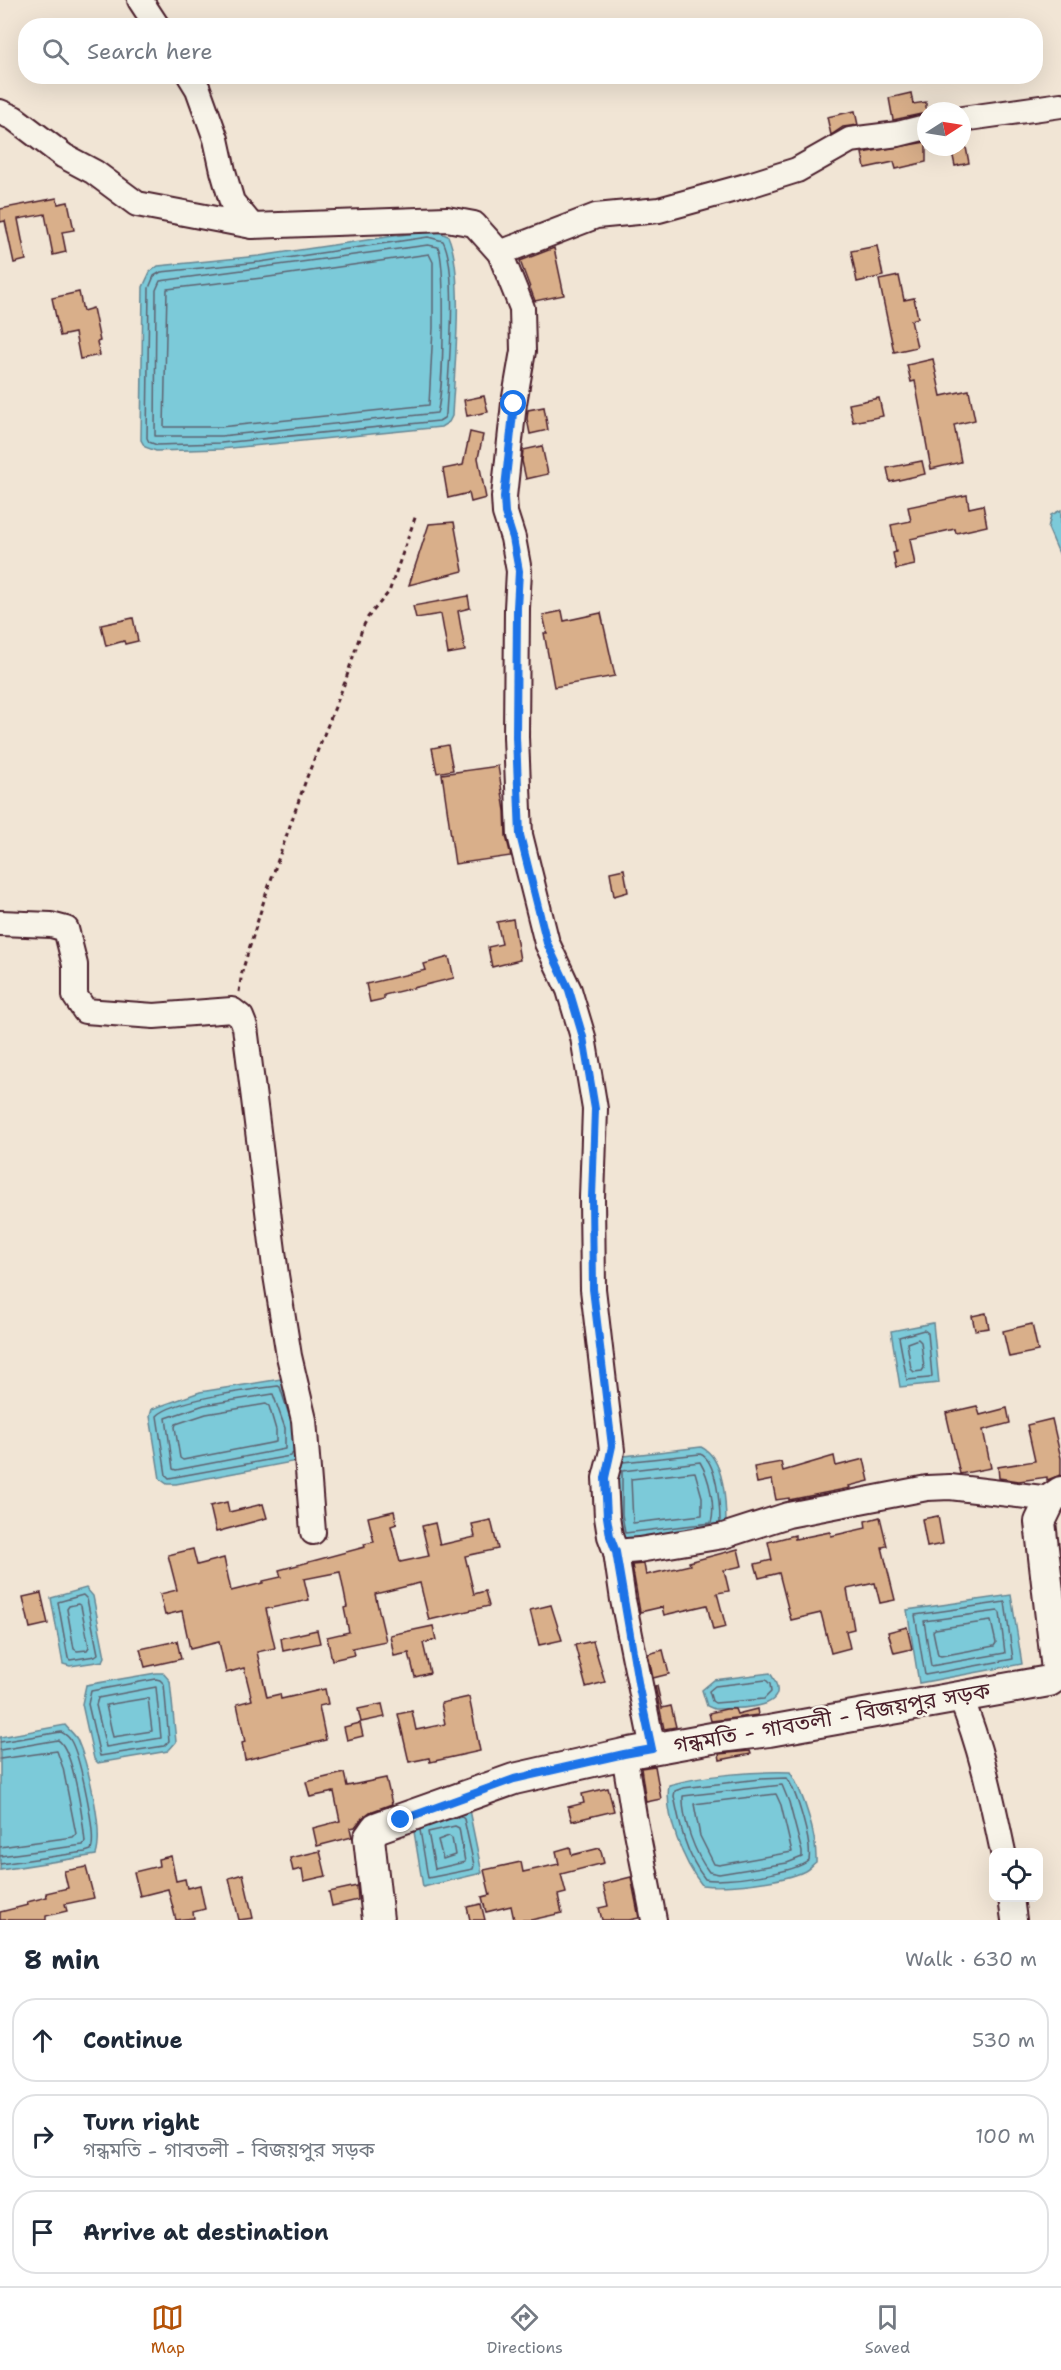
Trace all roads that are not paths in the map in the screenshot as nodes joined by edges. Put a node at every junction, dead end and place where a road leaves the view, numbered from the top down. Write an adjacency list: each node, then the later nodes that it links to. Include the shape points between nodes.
1 (140, 0): 2 (street)
2 (152, 18)
3 (195, 84): 8 (street, via 216,139 232,202)
4 (1061, 105): 6 (street)
5 (0, 112): 8 (street, via 137,204)
6 (971, 117)
7 (917, 129): 9 (street, via 850,140 796,170 659,210 596,216)
8 (252, 226): 9 (street, via 447,219 474,224)
9 (500, 253): 13 (street, via 522,308 523,351 504,497 519,571 516,737 520,835 547,943 569,990 583,1037 595,1109 593,1289 612,1446 605,1478 607,1517)
10 (0, 923): 12 (street, via 66,929 75,965 75,996 85,1011 154,1016 232,1010 241,1017 276,1275 304,1420)
11 (1056, 1496): 13 (street, via 927,1488 788,1515 723,1536); 14 (main road, গন্ধমতি - গাবতলী - বিজয়পুর সড়ক, via 1040,1522 1055,1677)
12 (313, 1532)
13 (616, 1552): 15 (street, via 639,1688)
14 (960, 1696): 15 (main road, গন্ধমতি - গাবতলী - বিজয়পুর সড়ক); 16 (street, via 976,1740)
15 (638, 1751): 18 (main road, গন্ধমতি - গাবতলী - বিজয়পুর সড়ক, via 514,1779 376,1828 369,1838); 19 (street, via 633,1816)
16 (1002, 1848)
17 (1012, 1902): 20 (street)
18 (378, 1920)
19 (654, 1920)
20 (1014, 1920)

